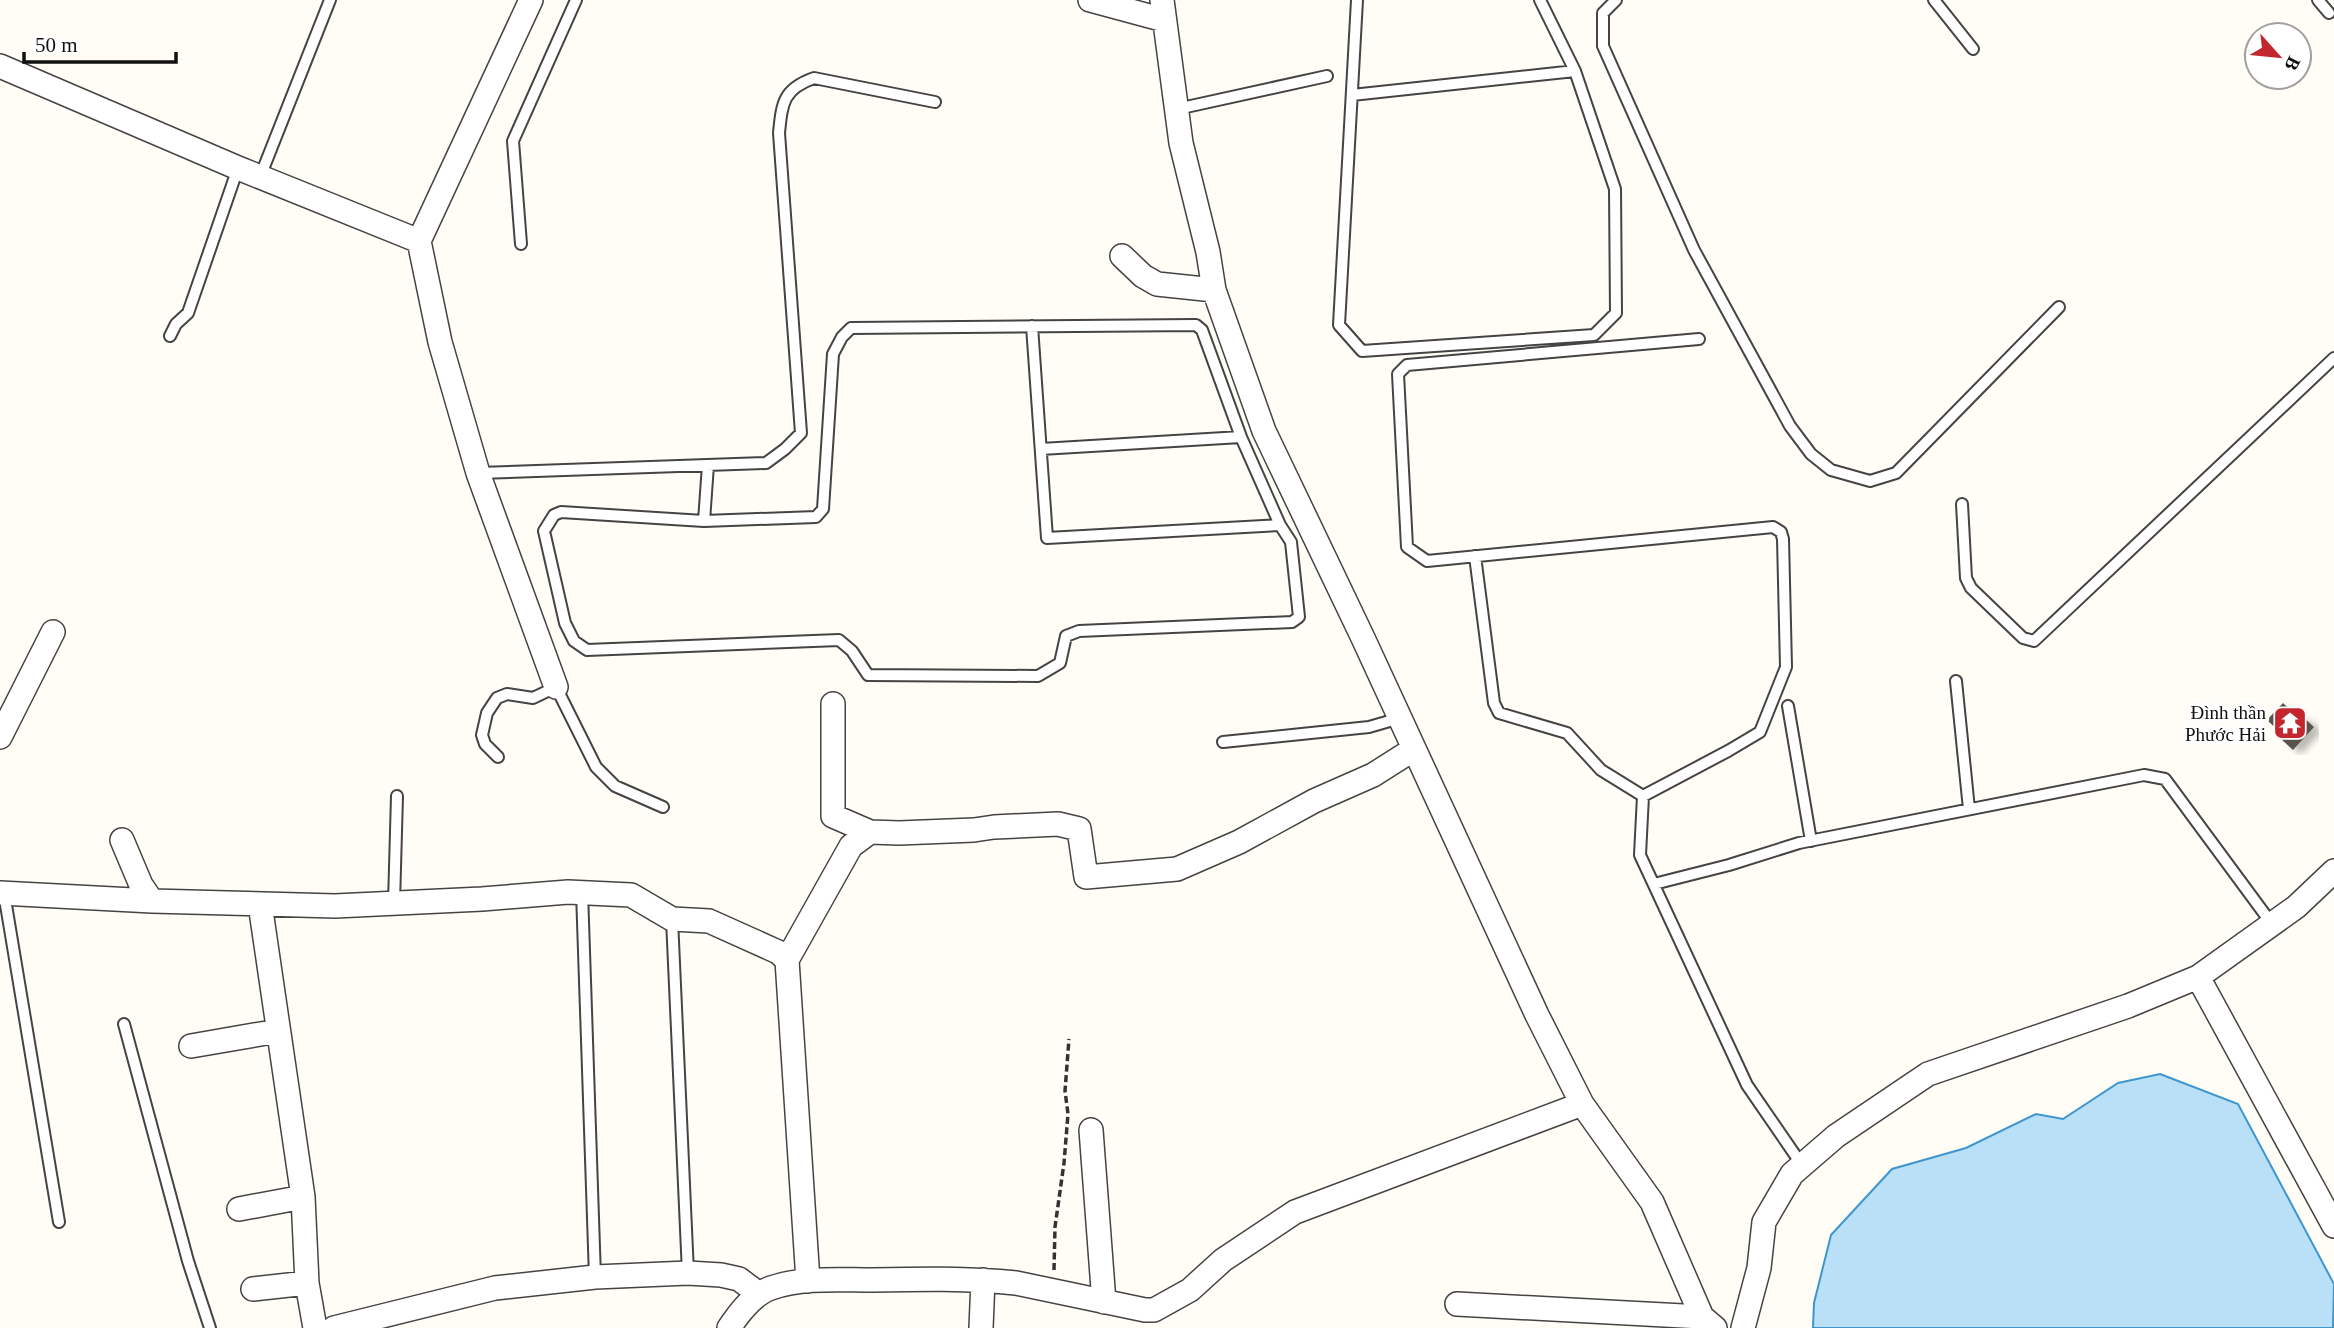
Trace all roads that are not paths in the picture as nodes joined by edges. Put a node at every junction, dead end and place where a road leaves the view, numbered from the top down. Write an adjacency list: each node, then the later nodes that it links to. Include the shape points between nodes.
1 (330, 0): 20 (lane)
2 (531, 0): 21 (street)
3 (576, 0): 22 (lane, via 513,141)
4 (1090, 0): 10 (street)
5 (1357, 0): 16 (lane)
6 (1540, 0): 14 (lane)
7 (1616, 0): 25 (lane, via 1603,13 1603,46 1695,250 1790,426 1811,454 1831,470 1870,481 1896,473)
8 (1934, 0): 12 (lane)
9 (2318, 0): 11 (lane)
10 (1163, 10): 18 (street)
11 (2329, 12)
12 (1973, 49)
13 (0, 66): 19 (street)
14 (1575, 71): 16 (lane); 16 (lane, via 1615,189 1616,313 1594,335 1362,351 1339,325)
15 (1327, 76): 18 (lane)
16 (1352, 95)
17 (935, 102): 32 (lane, via 814,78 798,84 786,97 779,134 801,433 766,463)
18 (1177, 109): 24 (street)
19 (238, 168): 20 (street); 27 (lane, via 188,313)
20 (260, 177): 21 (street)
21 (419, 241): 33 (street, via 440,342)
22 (521, 244)
23 (1122, 256): 24 (street, via 1157,284)
24 (1214, 290): 43 (street, via 1264,431)
25 (2059, 307)
26 (1032, 327): 30 (lane, via 1196,325 1202,330); 31 (lane); 35 (lane, via 851,328 832,354 823,509 816,517)
27 (170, 336)
28 (1699, 339): 37 (lane, via 1407,365 1398,374 1407,547 1427,561)
29 (2334, 358): 34 (lane, via 2034,641 2023,638 1971,588 1966,578)
30 (1241, 437): 31 (lane); 36 (lane)
31 (1041, 449): 36 (lane, via 1047,538)
32 (708, 465): 33 (lane); 35 (lane)
33 (478, 473): 40 (street)
34 (1962, 504)
35 (704, 521): 36 (lane, via 554,515 544,531 565,623 574,641 587,650 839,640 869,675 1038,676 1060,663 1066,636 1079,631 1292,622 1299,617 1291,542)
36 (1280, 525)
37 (1475, 556): 49 (lane, via 1499,713 1567,733 1601,770); 49 (lane, via 1773,527 1781,532 1786,667 1760,732)
38 (53, 632): 44 (street)
39 (1956, 681): 51 (lane)
40 (556, 687): 47 (lane, via 533,698 507,694 498,698 483,722 482,735); 50 (lane, via 596,767 615,786)
41 (833, 704): 52 (street, via 833,816)
42 (1788, 706): 54 (lane)
43 (1400, 718): 45 (lane, via 1369,727); 46 (street)
44 (0, 737)
45 (1223, 742)
46 (1414, 748): 52 (street, via 1373,775 1177,869 1086,877 1079,829 1058,824); 69 (street)
47 (498, 757)
48 (397, 796): 60 (lane)
49 (1643, 796): 56 (lane, via 1640,855)
50 (663, 807)
51 (1969, 809): 54 (lane); 63 (lane, via 2144,775 2165,779)
52 (870, 832): 64 (street, via 851,846)
53 (122, 840): 59 (street)
54 (1811, 841): 56 (lane)
55 (2334, 871): 63 (street)
56 (1654, 884): 71 (lane, via 1747,1085)
57 (582, 892): 60 (street); 62 (street, via 631,895); 77 (lane)
58 (2, 893): 59 (street); 74 (lane)
59 (152, 901): 61 (street)
60 (394, 903): 61 (street)
61 (260, 904): 67 (street)
62 (673, 919): 64 (street, via 709,921); 76 (lane)
63 (2272, 924): 65 (street)
64 (787, 960): 79 (street)
65 (2198, 977): 71 (street, via 2128,1006 1928,1074 1836,1136); 75 (street)
66 (124, 1024): 86 (lane)
67 (278, 1031): 68 (street); 72 (street)
68 (191, 1045)
69 (1582, 1104): 83 (street, via 1295,1212 1223,1260 1190,1290 1154,1310); 85 (street, via 1652,1202)
70 (1091, 1130): 83 (street)
71 (1802, 1165): 91 (street, via 1764,1222 1759,1268)
72 (303, 1197): 73 (street); 80 (street)
73 (239, 1209)
74 (59, 1222)
75 (2334, 1226)
76 (688, 1273): 77 (street); 82 (street, via 739,1279)
77 (595, 1277): 88 (street, via 495,1288)
78 (983, 1280): 79 (street); 83 (street); 90 (street)
79 (808, 1281): 82 (street)
80 (307, 1283): 81 (street); 87 (street)
81 (253, 1289)
82 (759, 1294): 89 (street)
83 (1104, 1302)
84 (1457, 1304): 85 (street)
85 (1709, 1323)
86 (210, 1328)
87 (315, 1328)
88 (334, 1328)
89 (729, 1328)
90 (981, 1328)
91 (1743, 1328)

